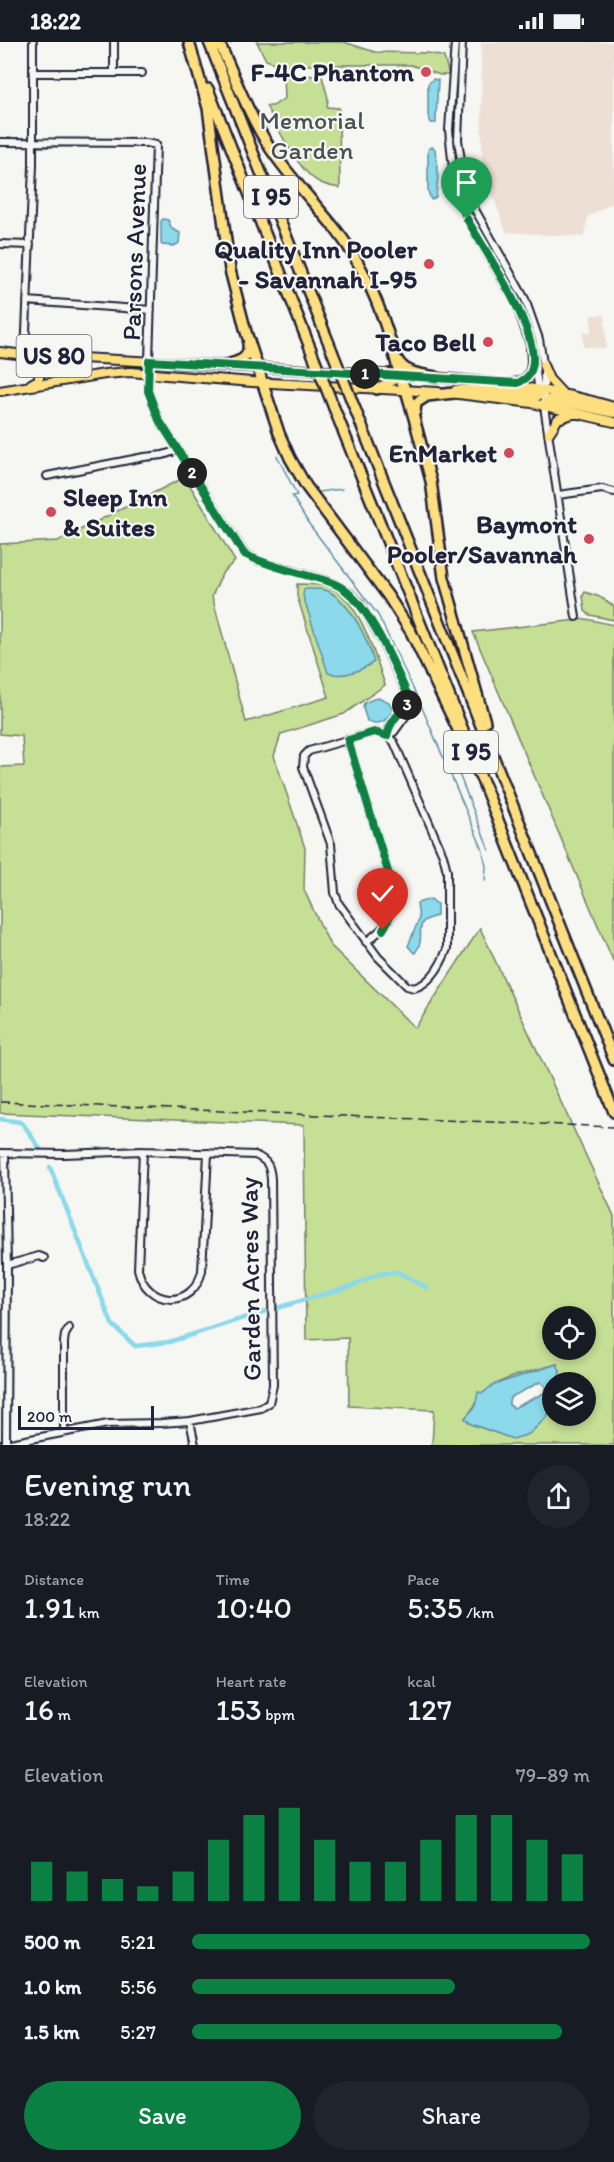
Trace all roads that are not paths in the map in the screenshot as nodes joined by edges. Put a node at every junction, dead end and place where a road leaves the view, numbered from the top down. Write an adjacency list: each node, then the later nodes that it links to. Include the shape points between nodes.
1 (33, 42): 8 (street)
2 (114, 42): 9 (street)
3 (189, 42): 17 (highway, via 208,108 225,240); 54 (highway, I 95, bridge)
4 (209, 42): 53 (highway, I 95, bridge)
5 (215, 42): 19 (highway, via 271,149 351,251 377,302)
6 (455, 42): 18 (street, via 449,140 457,189 468,220 516,304)
7 (462, 42): 24 (street, via 458,140 464,180 472,206 525,299)
8 (33, 73): 9 (street); 12 (street)
9 (114, 73): 10 (street)
10 (142, 73)
11 (0, 142): 12 (street)
12 (33, 142): 14 (street); 16 (street, Parsons Avenue, via 156,144)
13 (0, 244): 14 (street)
14 (30, 244): 15 (street)
15 (27, 301): 16 (street); 21 (street)
16 (151, 310): 22 (street, Parsons Avenue)
17 (246, 332): 23 (highway, via 249,351 241,360); 25 (highway)
18 (531, 348): 30 (main road, via 531,374 518,383); 36 (street)
19 (393, 351): 27 (highway, via 398,369); 28 (highway, via 409,371)
20 (0, 352): 21 (main road, US 80)
21 (25, 355): 22 (main road, US 80); 31 (main road, via 38,360 41,375 35,382)
22 (149, 361): 23 (main road, US 80); 26 (street, Parsons Avenue)
23 (227, 365): 25 (main road, US 80)
24 (543, 365): 36 (street); 38 (main road, via 549,379)
25 (258, 367): 27 (main road, US 80); 29 (highway)
26 (149, 374): 29 (main road, US 80); 31 (main road, US 80, via 105,374); 46 (street, Parsons Avenue, via 152,404)
27 (394, 375): 28 (main road, US 80); 32 (highway, via 388,384); 33 (highway)
28 (436, 378): 30 (main road, US 80)
29 (264, 382): 32 (main road, US 80); 54 (highway, via 290,458 411,632)
30 (505, 384): 36 (main road, US 80)
31 (18, 388): 34 (main road, US 80)
32 (376, 389): 33 (main road, US 80)
33 (406, 390): 35 (main road, US 80); 43 (highway)
34 (0, 391)
35 (431, 391): 36 (main road, via 477,388); 37 (main road, US 80)
36 (541, 392): 38 (main road, US 80); 39 (street)
37 (454, 393): 39 (main road, US 80); 43 (highway, via 421,399 416,403)
38 (566, 395): 40 (main road, US 80)
39 (544, 406): 41 (main road, US 80); 42 (main road, via 550,399); 45 (street)
40 (614, 407)
41 (577, 412): 44 (main road, US 80); 45 (main road, via 558,419)
42 (614, 413)
43 (414, 418): 53 (highway, via 431,481 444,578)
44 (614, 422)
45 (549, 433): 49 (street)
46 (178, 450): 47 (street); 51 (street, Parsons Avenue, via 244,554 339,586 360,603 411,702 410,710 402,714 394,732)
47 (47, 476)
48 (614, 492): 49 (street, via 602,489)
49 (558, 495): 50 (street)
50 (576, 616)
51 (388, 735): 52 (street, via 374,732); 55 (street, via 443,855 447,871 447,949 428,982 414,988 406,986)
52 (348, 740): 55 (street, via 395,904 383,930); 55 (street, via 309,751 303,767 331,844 335,893)
53 (493, 756): 56 (highway, I 95)
54 (486, 788): 57 (highway, I 95)
55 (366, 942)
56 (614, 1060)
57 (614, 1112)
58 (143, 1151): 59 (street, Garden Acres Way); 59 (street, via 140,1280 148,1291 171,1300 183,1297 200,1282); 60 (street, Garden Acres Way)
59 (208, 1153): 64 (street, Garden Acres Way, via 255,1155 270,1166 273,1385 269,1403 261,1408)
60 (2, 1154): 62 (street)
61 (44, 1258): 62 (street)
62 (7, 1265): 66 (street)
63 (69, 1328): 65 (street, via 64,1342)
64 (190, 1420): 65 (street, via 108,1424); 67 (street)
65 (64, 1432): 66 (street)
66 (3, 1444)
67 (195, 1445)

